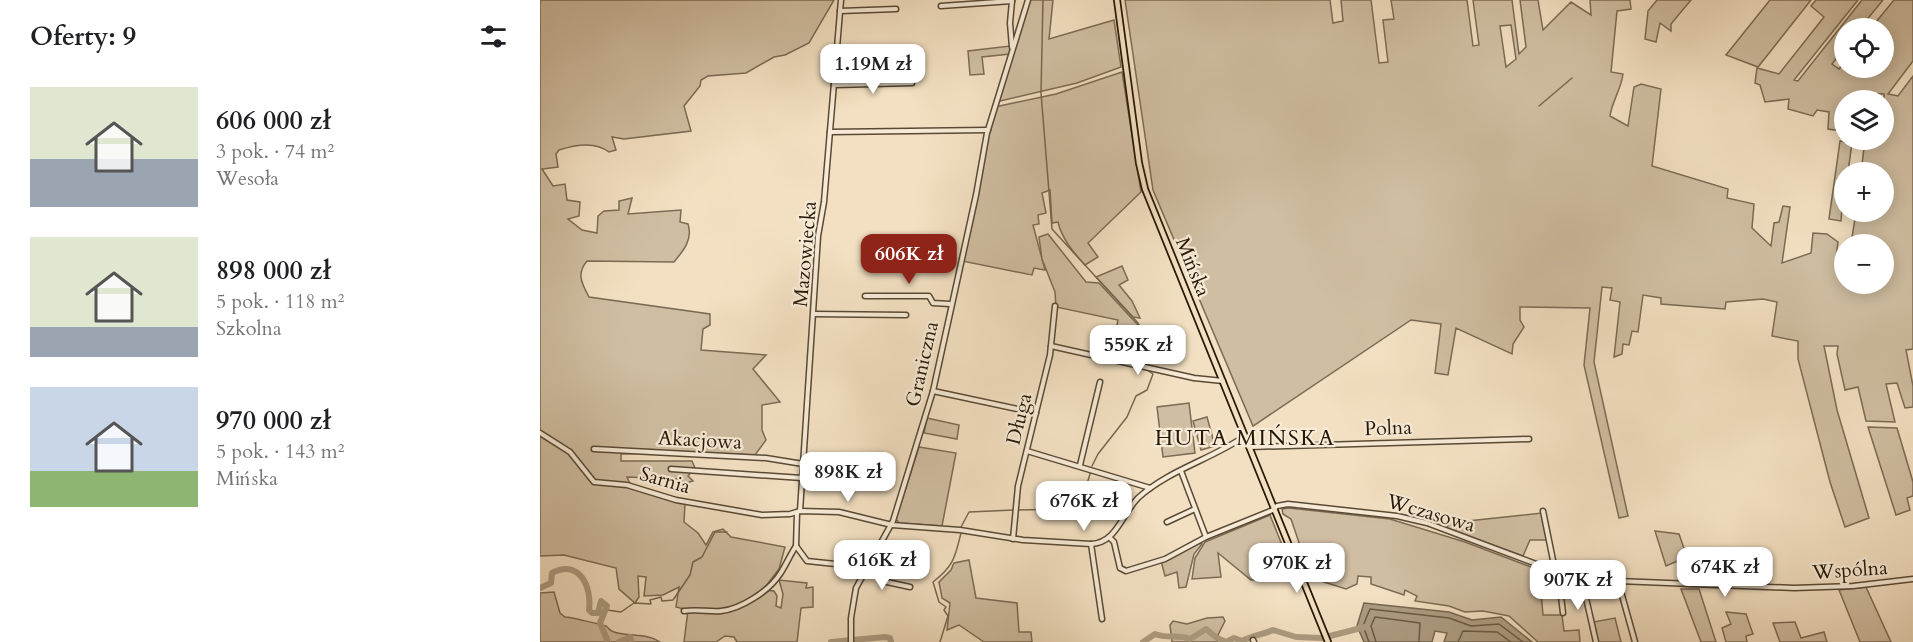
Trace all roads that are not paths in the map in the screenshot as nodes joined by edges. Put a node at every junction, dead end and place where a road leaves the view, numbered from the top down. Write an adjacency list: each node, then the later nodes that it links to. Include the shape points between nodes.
1 (842, 0): 7 (street, Mazowiecka)
2 (1012, 0): 5 (street); 8 (street)
3 (1028, 0): 8 (street, Graniczna)
4 (1117, 0): 19 (main road, Mińska, via 1140,170)
5 (941, 6)
6 (896, 9): 7 (street)
7 (840, 11): 10 (street, Mazowiecka)
8 (1013, 49): 11 (street, Graniczna)
9 (912, 83): 10 (street)
10 (834, 85): 12 (street, Mazowiecka)
11 (988, 130): 12 (street); 14 (street, Graniczna)
12 (830, 132): 16 (street, Mazowiecka)
13 (864, 296): 14 (street, via 929,296 934,304)
14 (950, 304): 21 (street, Graniczna)
15 (1055, 306): 18 (street, Długa)
16 (814, 314): 17 (street); 29 (street, Mazowiecka)
17 (906, 315)
18 (1051, 346): 19 (street); 22 (street, Długa)
19 (1223, 381): 24 (main road, Mińska)
20 (1100, 382): 30 (street)
21 (933, 391): 22 (street); 40 (street, Graniczna)
22 (1036, 413): 28 (street, Długa)
23 (540, 432): 38 (street, Sarnia, via 570,452 597,483 627,485 731,511 772,516)
24 (1245, 436): 26 (main road, Mińska); 32 (street)
25 (1529, 439): 26 (street, Polna)
26 (1249, 447): 35 (main road, Mińska)
27 (594, 448): 29 (street, Akacjowa)
28 (1027, 451): 30 (street); 43 (street, Długa, via 1018,486)
29 (803, 464): 33 (street, Mazowiecka)
30 (1080, 465): 34 (street)
31 (671, 469): 33 (street)
32 (1181, 471): 34 (street); 36 (street)
33 (802, 478): 38 (street, Mazowiecka)
34 (1150, 488): 42 (street, via 1125,512)
35 (1275, 508): 41 (street, Wczasowa); 46 (street, Wczasowa, via 1288,504 1397,516 1427,523); 56 (main road, Mińska)
36 (1195, 509): 39 (street); 41 (street)
37 (1543, 511): 48 (street)
38 (798, 512): 40 (street, Sarnia, via 839,512); 45 (street, Mazowiecka)
39 (1167, 522)
40 (892, 525): 43 (street, Sarnia); 47 (street, Graniczna)
41 (1206, 537): 42 (street, Wczasowa, via 1170,557 1126,571 1120,568)
42 (1110, 538): 44 (street)
43 (1013, 539): 44 (street, Sarnia)
44 (1091, 544): 55 (street)
45 (796, 546): 47 (street, via 809,562); 53 (street, via 771,585 737,606 718,611)
46 (1540, 566): 48 (street, Wspólna)
47 (866, 569): 52 (street, via 887,582); 57 (street, Graniczna, via 854,596)
48 (1556, 571): 49 (street, Wspólna); 54 (street)
49 (1581, 576): 51 (street, Wspólna); 58 (street)
50 (1913, 579): 51 (street, Wspólna, via 1777,588)
51 (1618, 581): 59 (street)
52 (910, 587)
53 (684, 611)
54 (1563, 613)
55 (1102, 618)
56 (1328, 641)
57 (851, 642)
58 (1596, 642)
59 (1635, 642)

